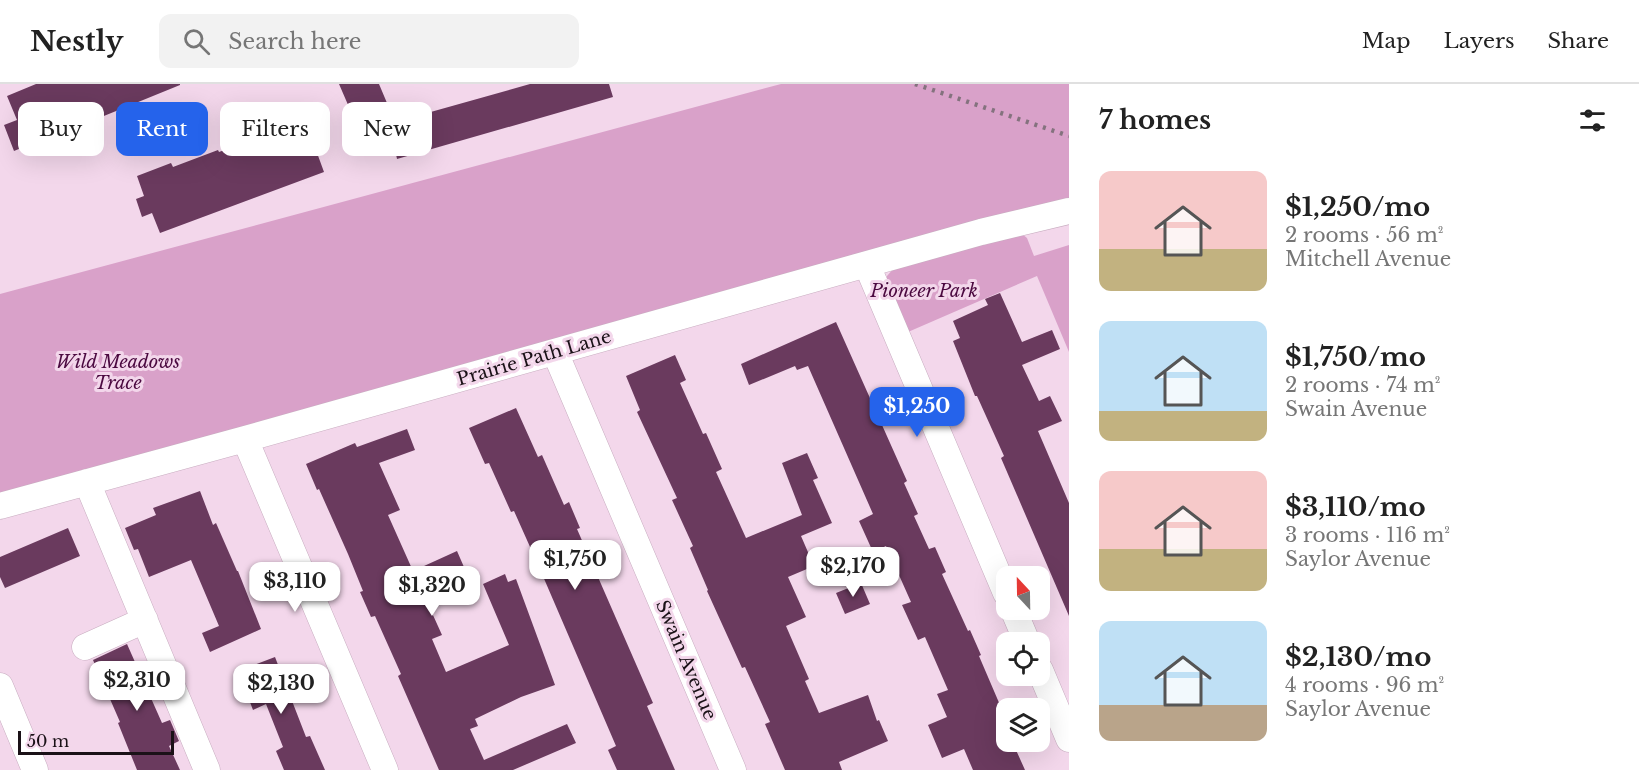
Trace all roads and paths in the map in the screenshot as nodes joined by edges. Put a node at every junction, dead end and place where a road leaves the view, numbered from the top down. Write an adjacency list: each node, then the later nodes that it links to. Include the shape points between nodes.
1 (1069, 211): 2 (street, Prairie Path Lane)
2 (867, 266): 3 (street, Prairie Path Lane); 7 (street)
3 (555, 352): 4 (street, Prairie Path Lane); 16 (street, Swain Avenue)
4 (245, 439): 5 (street, Prairie Path Lane); 15 (street)
5 (87, 482): 6 (street, Prairie Path Lane); 8 (street)
6 (0, 506)
7 (996, 569)
8 (145, 620): 9 (street); 14 (street)
9 (85, 647)
10 (0, 686): 13 (street)
11 (1047, 686): 12 (street)
12 (1069, 740)
13 (35, 770)
14 (207, 770)
15 (385, 770)
16 (733, 770)

